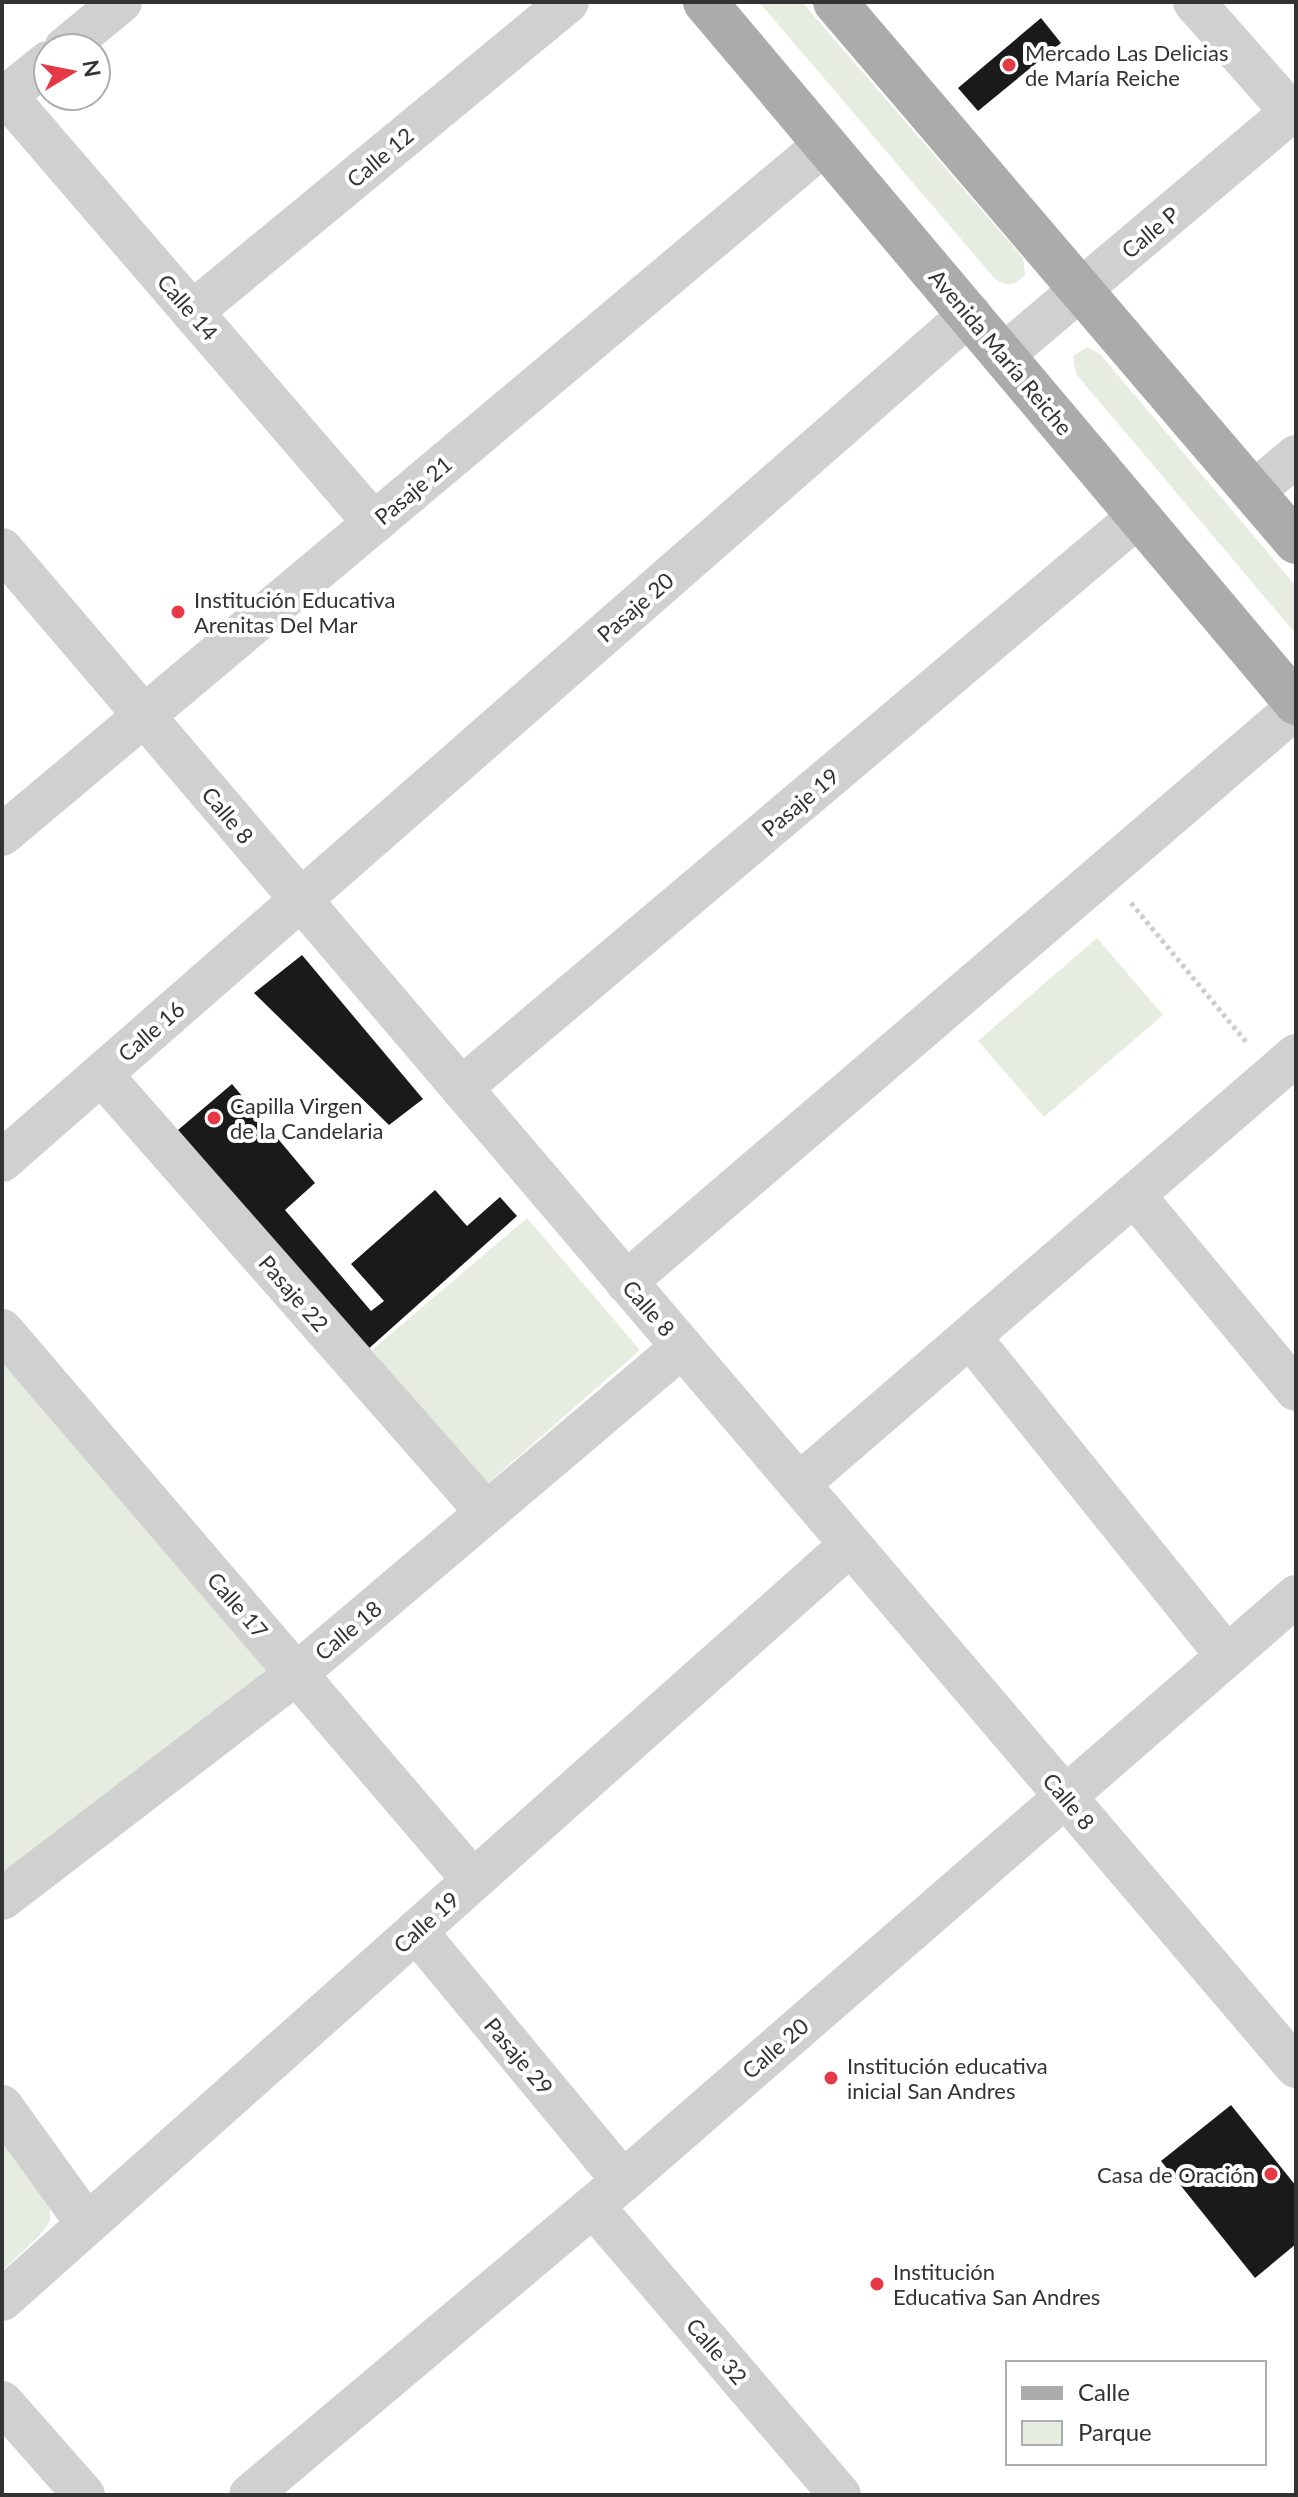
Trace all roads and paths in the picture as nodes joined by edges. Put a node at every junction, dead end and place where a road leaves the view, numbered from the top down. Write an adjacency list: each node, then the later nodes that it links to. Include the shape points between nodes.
1 (121, 2): 6 (street)
2 (568, 2): 12 (street, Calle 12)
3 (705, 2): 10 (main road, Avenida María Reiche)
4 (835, 2): 11 (main road)
5 (1194, 2): 9 (street)
6 (84, 32)
7 (32, 74): 8 (street)
8 (4, 94): 12 (street, Calle 14)
9 (1294, 110): 11 (street, Calle P)
10 (825, 144): 13 (main road, Avenida María Reiche); 18 (street, Pasaje 21)
11 (1081, 291): 14 (street, Calle P); 16 (main road)
12 (192, 312): 18 (street, Calle 14)
13 (970, 314): 14 (main road, Avenida María Reiche); 25 (street, Pasaje 20)
14 (1003, 355): 17 (main road, Avenida María Reiche)
15 (1296, 456): 16 (street)
16 (1253, 492): 19 (main road)
17 (1139, 516): 21 (main road, Avenida María Reiche); 28 (street, Pasaje 19)
18 (374, 523): 22 (street, Pasaje 21)
19 (1296, 542)
20 (2, 549): 22 (street, Calle 8)
21 (1296, 706): 24 (street)
22 (144, 716): 23 (street, Pasaje 21); 25 (street, Calle 8)
23 (2, 835)
24 (1105, 871): 26 (path); 31 (street)
25 (301, 900): 27 (street, Calle 16); 28 (street, Calle 8)
26 (1290, 1060): 30 (street)
27 (101, 1074): 29 (street, Calle 16); 37 (street, Pasaje 22)
28 (461, 1088): 31 (street, Calle 8)
29 (2, 1161)
30 (1134, 1195): 33 (street); 35 (street)
31 (626, 1282): 34 (street, Calle 8)
32 (2, 1330): 41 (street, Calle 17)
33 (970, 1337): 36 (street); 40 (street)
34 (682, 1347): 36 (street, Calle 8); 37 (street, Calle 18)
35 (1296, 1390)
36 (799, 1484): 38 (street, Calle 8)
37 (486, 1512): 41 (street, Calle 18)
38 (850, 1545): 42 (street, Calle 8); 43 (street, Calle 19)
39 (1292, 1607): 40 (street, Calle 20)
40 (1227, 1656): 42 (street, Calle 20)
41 (296, 1674): 43 (street, Calle 17); 44 (street, Calle 18)
42 (1064, 1796): 46 (street, Calle 8); 48 (street, Calle 20)
43 (473, 1880): 45 (street, Calle 19)
44 (2, 1899)
45 (416, 1931): 48 (street, Pasaje 29); 49 (street, Calle 19)
46 (1296, 2067)
47 (2, 2106): 49 (street)
48 (608, 2194): 53 (street, Calle 20); 54 (street, Calle 32)
49 (87, 2224): 50 (street, Calle 19)
50 (2, 2300)
51 (2, 2402): 52 (street)
52 (84, 2495)
53 (250, 2495)
54 (840, 2495)

